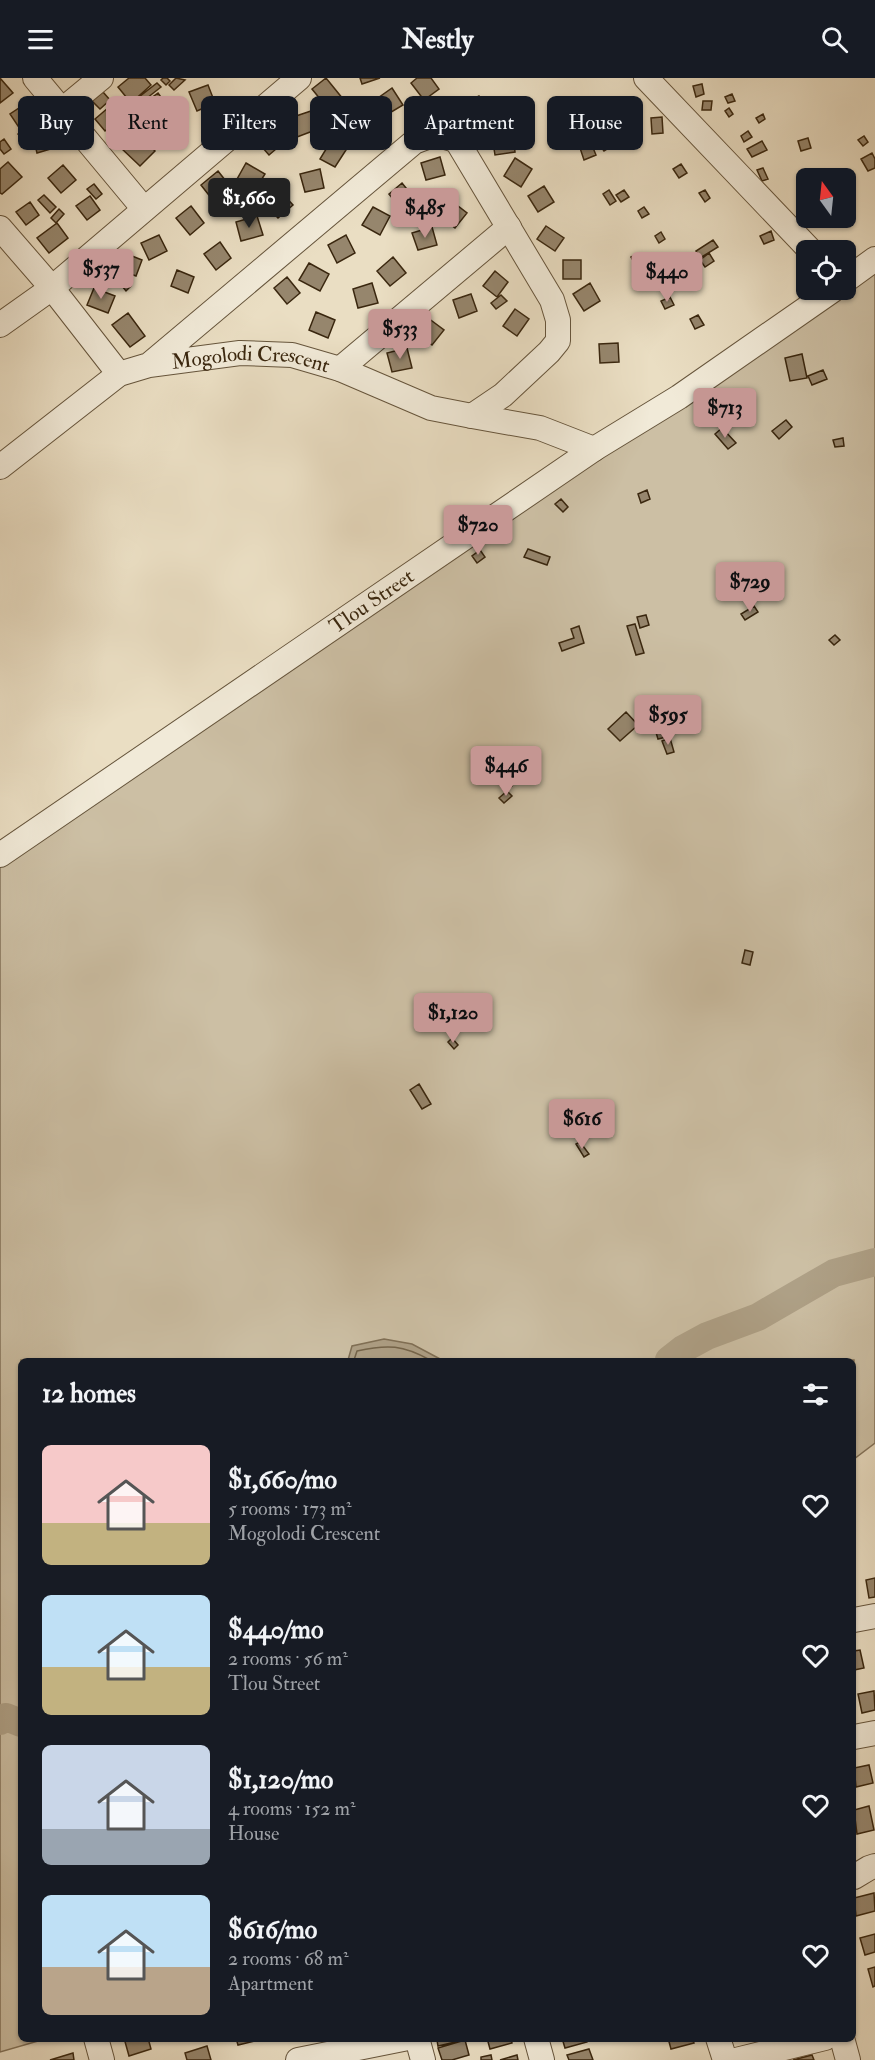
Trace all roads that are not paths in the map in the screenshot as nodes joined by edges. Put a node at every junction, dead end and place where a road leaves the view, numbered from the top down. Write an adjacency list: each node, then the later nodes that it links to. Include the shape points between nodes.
1 (35, 78): 5 (street)
2 (101, 78): 6 (street)
3 (299, 78): 8 (street)
4 (646, 78): 11 (street)
5 (50, 96)
6 (80, 96)
7 (94, 149): 8 (street)
8 (144, 209): 14 (street)
9 (509, 227): 17 (street, Mogolodi Crescent, via 457,141 432,134 414,142); 18 (street); 20 (street, Mogolodi Crescent, via 552,300 558,320 558,341 503,394)
10 (0, 228): 14 (street)
11 (800, 240)
12 (875, 259): 13 (street)
13 (856, 273)
14 (52, 288): 16 (street); 19 (street)
15 (819, 300): 21 (street, Tlou Street, via 680,397)
16 (0, 325)
17 (149, 365): 18 (street, Mogolodi Crescent, via 250,354 292,355); 19 (street, Mogolodi Crescent)
18 (340, 369): 20 (street, Mogolodi Crescent, via 431,408)
19 (119, 374): 22 (street)
20 (472, 416): 21 (street, via 540,428)
21 (594, 449): 23 (street, Tlou Street)
22 (0, 467)
23 (0, 855)
24 (875, 1616): 25 (street)
25 (856, 1620)
26 (875, 1733): 27 (street)
27 (856, 1737)
28 (875, 1866): 29 (street)
29 (856, 1876)
30 (97, 2042): 37 (street)
31 (388, 2042): 38 (street)
32 (418, 2042): 39 (street)
33 (537, 2042): 40 (street)
34 (719, 2042): 41 (street)
35 (809, 2042): 42 (street)
36 (843, 2042): 43 (street)
37 (102, 2060)
38 (298, 2060)
39 (423, 2060)
40 (542, 2060)
41 (725, 2060)
42 (736, 2060)
43 (848, 2060)

